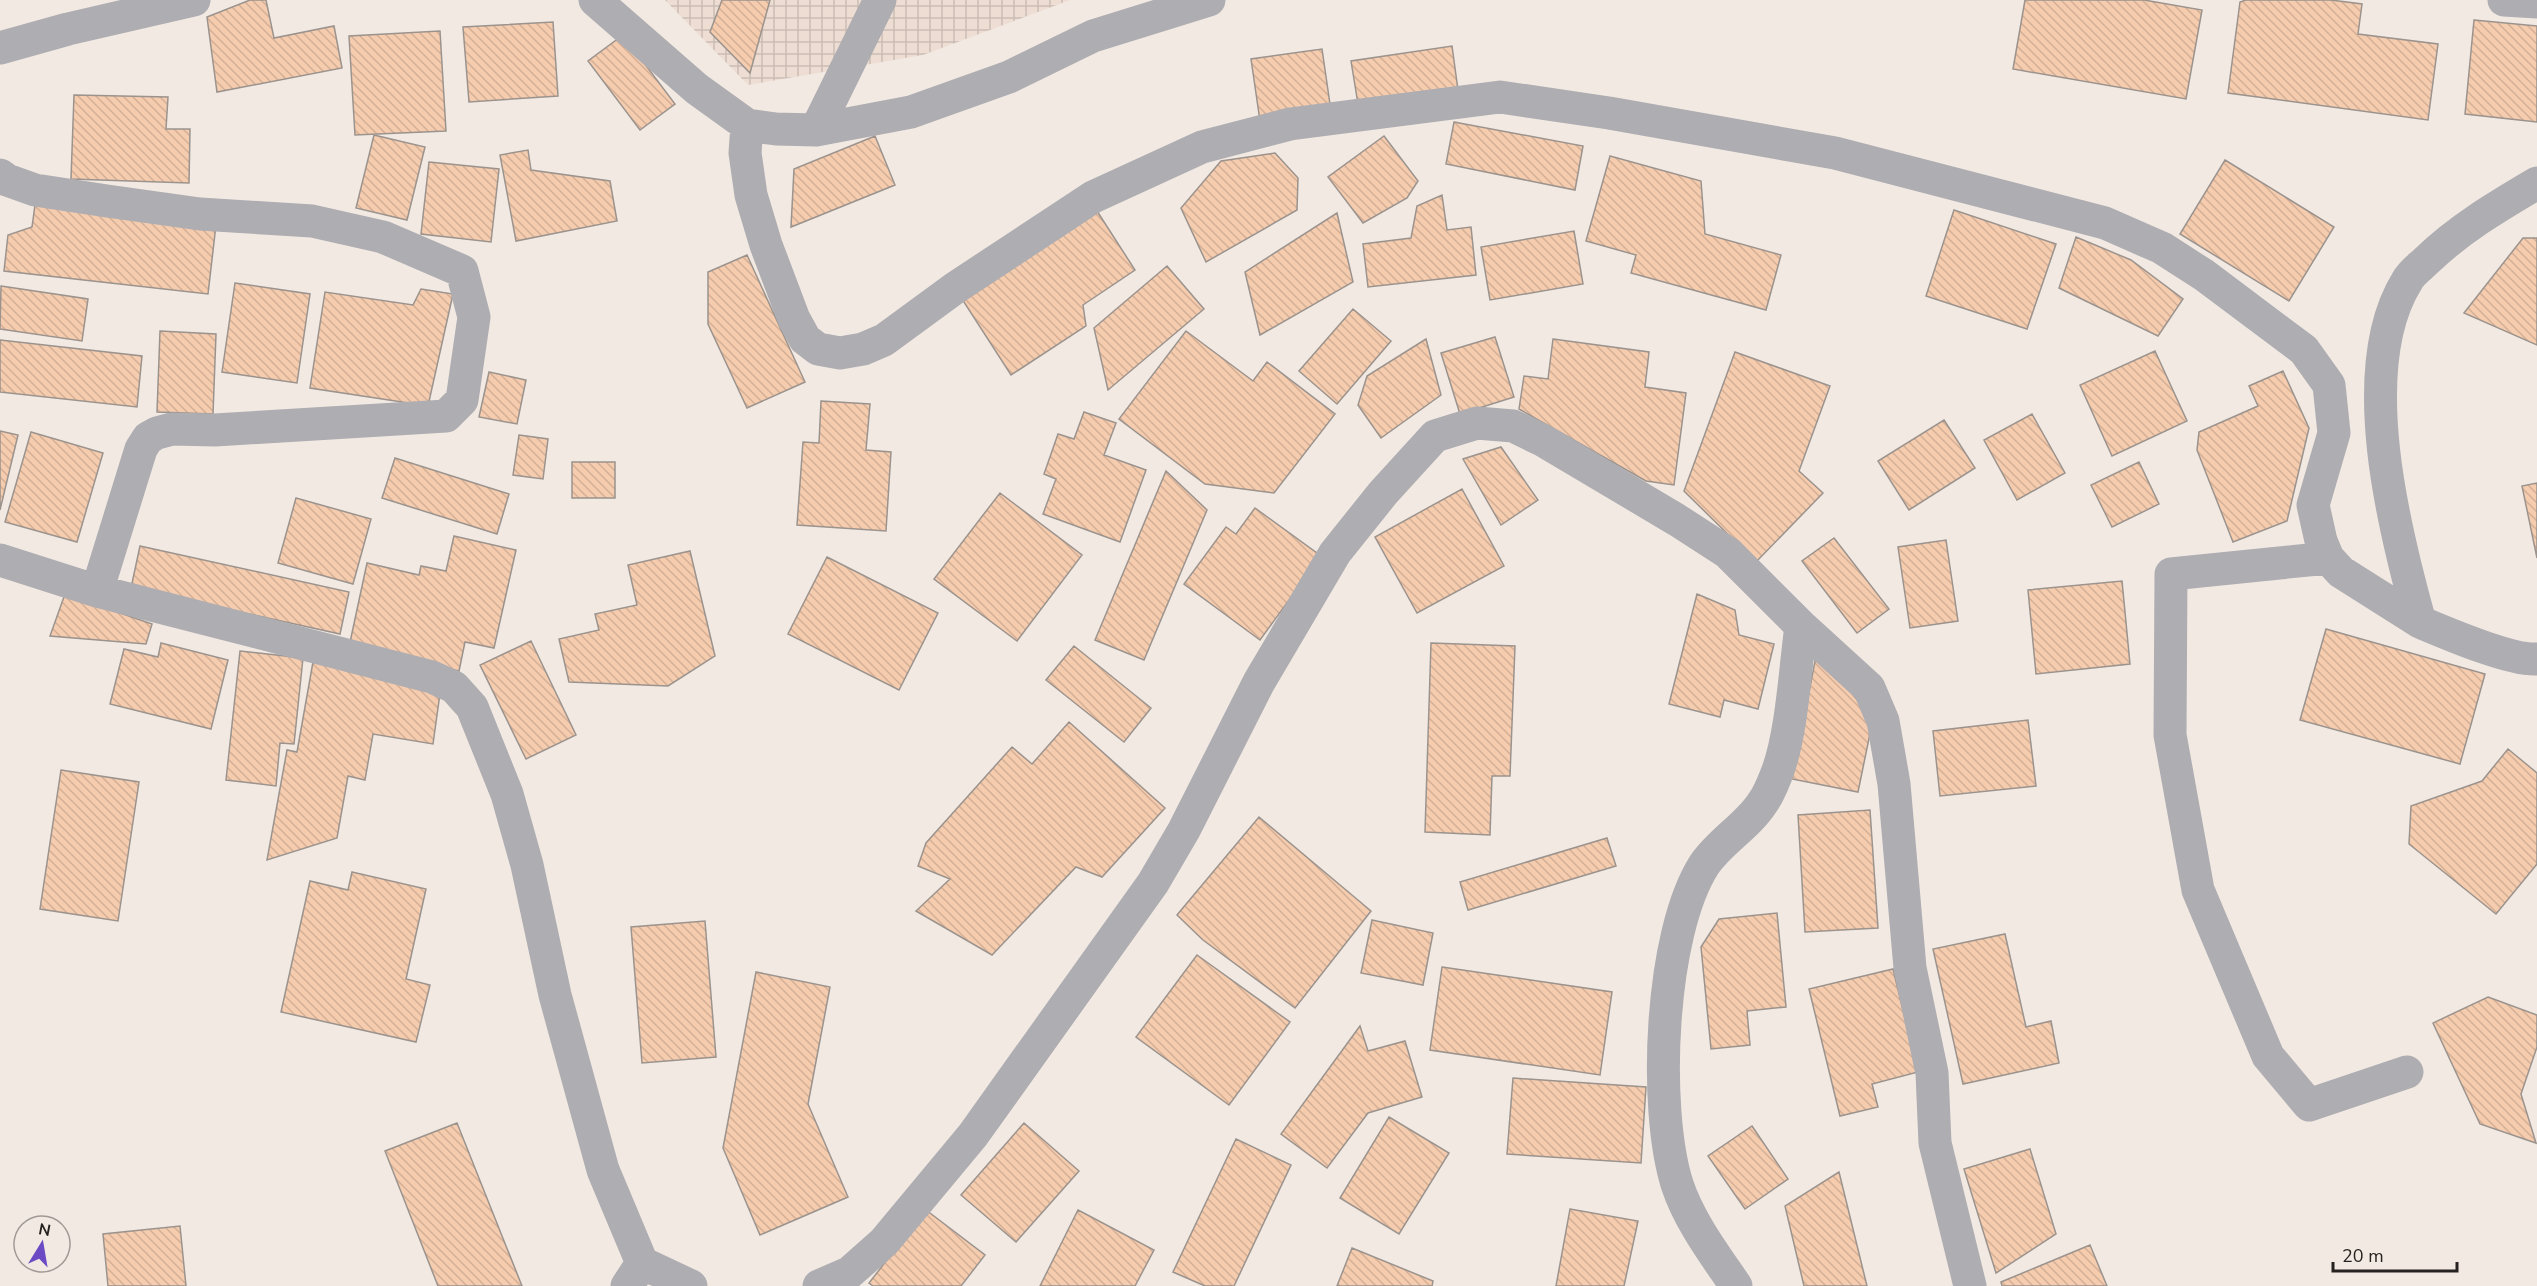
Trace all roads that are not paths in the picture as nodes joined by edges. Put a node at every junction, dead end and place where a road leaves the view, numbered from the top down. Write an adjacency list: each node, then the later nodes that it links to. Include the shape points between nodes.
1 (194, 0): 7 (street)
2 (595, 0): 8 (street, via 697,89)
3 (880, 0): 9 (street)
4 (1209, 0): 9 (street, via 1093,36 1009,77 911,111)
5 (2504, 0): 6 (street)
6 (2537, 2)
7 (0, 48)
8 (747, 125): 9 (street); 12 (street, via 745,153 750,195 794,319 805,339 818,349 840,353 863,350 884,340 1093,197 1203,147 1290,124 1500,97 1835,153 2104,223 2162,248 2204,275 2304,350 2329,385 2334,433 2313,505)
9 (816, 130)
10 (0, 175): 14 (street, via 35,190 200,214 312,221 383,237 462,271 474,317 462,400 446,416 215,430 172,429 148,438)
11 (2537, 183): 15 (street, via 2449,239 2408,279 2384,340 2380,372 2388,481 2399,545)
12 (2328, 558): 15 (street, via 2341,572); 18 (street, via 2171,574 2170,735 2198,890 2268,1056 2309,1105)
13 (0, 560): 14 (street)
14 (97, 591): 19 (street, via 432,677 454,687 472,707 507,794 555,995)
15 (2420, 622): 17 (street, via 2489,647)
16 (1801, 626): 21 (street, via 1728,553 1544,441 1513,426 1477,423 1435,436 1335,553 1259,682 1190,820 1153,883 973,1135 884,1242 849,1273); 22 (street, via 1778,772 1763,803 1705,864 1691,890 1678,934 1665,1018 1662,1096 1678,1186); 23 (street, via 1869,688 1882,722 1894,784 1910,968 1932,1073 1935,1143)
17 (2537, 659)
18 (2407, 1072)
19 (634, 1274): 20 (street)
20 (691, 1286)
21 (819, 1286)
22 (1736, 1286)
23 (1970, 1286)

